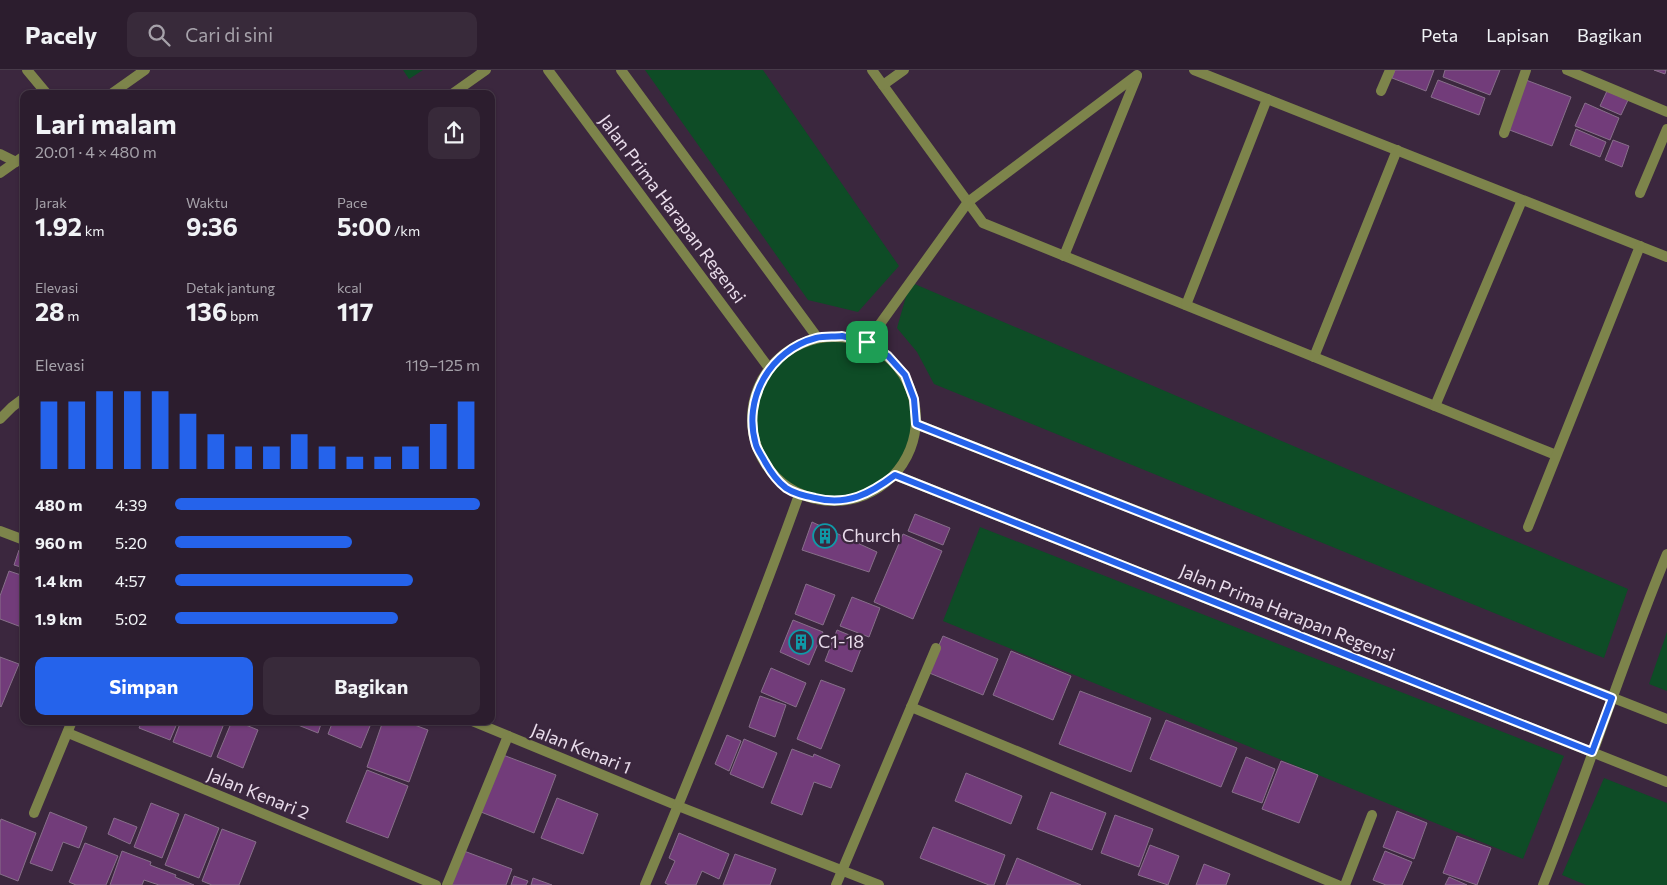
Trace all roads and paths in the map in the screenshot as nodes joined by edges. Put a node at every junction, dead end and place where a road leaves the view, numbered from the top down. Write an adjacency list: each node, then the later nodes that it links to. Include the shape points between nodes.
1 (27, 70): 14 (street)
2 (145, 70): 15 (street)
3 (486, 70): 16 (street)
4 (548, 70): 36 (street, Jalan Prima Harapan Regensi)
5 (621, 70): 33 (street)
6 (872, 70): 13 (street)
7 (904, 70): 13 (street)
8 (1194, 70): 18 (street)
9 (1390, 70): 17 (street)
10 (1526, 70): 21 (street)
11 (1567, 70): 19 (street)
12 (1138, 72): 28 (street); 30 (street)
13 (883, 85): 28 (street)
14 (44, 90)
15 (117, 90)
16 (458, 90)
17 (1381, 91)
18 (1267, 99): 22 (street); 32 (street)
19 (1667, 112)
20 (1667, 129): 26 (street)
21 (1504, 133)
22 (1397, 150): 27 (street); 35 (street)
23 (0, 154): 24 (street)
24 (20, 159): 25 (street)
25 (0, 173)
26 (1640, 193)
27 (1522, 200): 29 (street); 38 (street)
28 (968, 202): 30 (street, via 983,223); 34 (street)
29 (1640, 246): 31 (street); 41 (street)
30 (1064, 256): 32 (street)
31 (1667, 257)
32 (1186, 305): 35 (street)
33 (817, 338): 34 (street, via 842,336); 36 (street, via 790,348)
34 (867, 342): 40 (street, via 888,356 905,375 914,399)
35 (1314, 357): 38 (street)
36 (769, 368): 43 (street, via 756,392 752,419 756,446 785,488)
37 (20, 401): 39 (street)
38 (1434, 406): 41 (street)
39 (0, 419)
40 (916, 424): 42 (street, via 910,451); 49 (street)
41 (1556, 455): 44 (street)
42 (895, 475): 43 (street, via 878,489 857,498 825,501); 56 (street, Jalan Prima Harapan Regensi)
43 (799, 494): 58 (street)
44 (1528, 527)
45 (0, 531): 46 (street)
46 (20, 538)
47 (1667, 554): 49 (street)
48 (936, 648): 50 (street)
49 (1612, 698): 51 (street); 56 (street)
50 (911, 707): 61 (street); 67 (street)
51 (1667, 719)
52 (71, 725): 54 (street)
53 (482, 725): 55 (street, Jalan Kenari 1)
54 (68, 733): 59 (street); 62 (street, Jalan Kenari 2)
55 (508, 736): 58 (street, Jalan Kenari 1); 63 (street)
56 (1594, 748): 57 (street, Jalan Prima Harapan Regensi); 69 (street)
57 (1667, 782)
58 (678, 806): 61 (street, Jalan Kenari 1); 64 (street)
59 (34, 813)
60 (1372, 815): 68 (street)
61 (842, 870): 65 (street); 66 (street, Jalan Kenari 1)
62 (436, 885)
63 (447, 885)
64 (645, 885)
65 (836, 885)
66 (879, 885)
67 (1338, 885)
68 (1345, 885)
69 (1542, 885)

